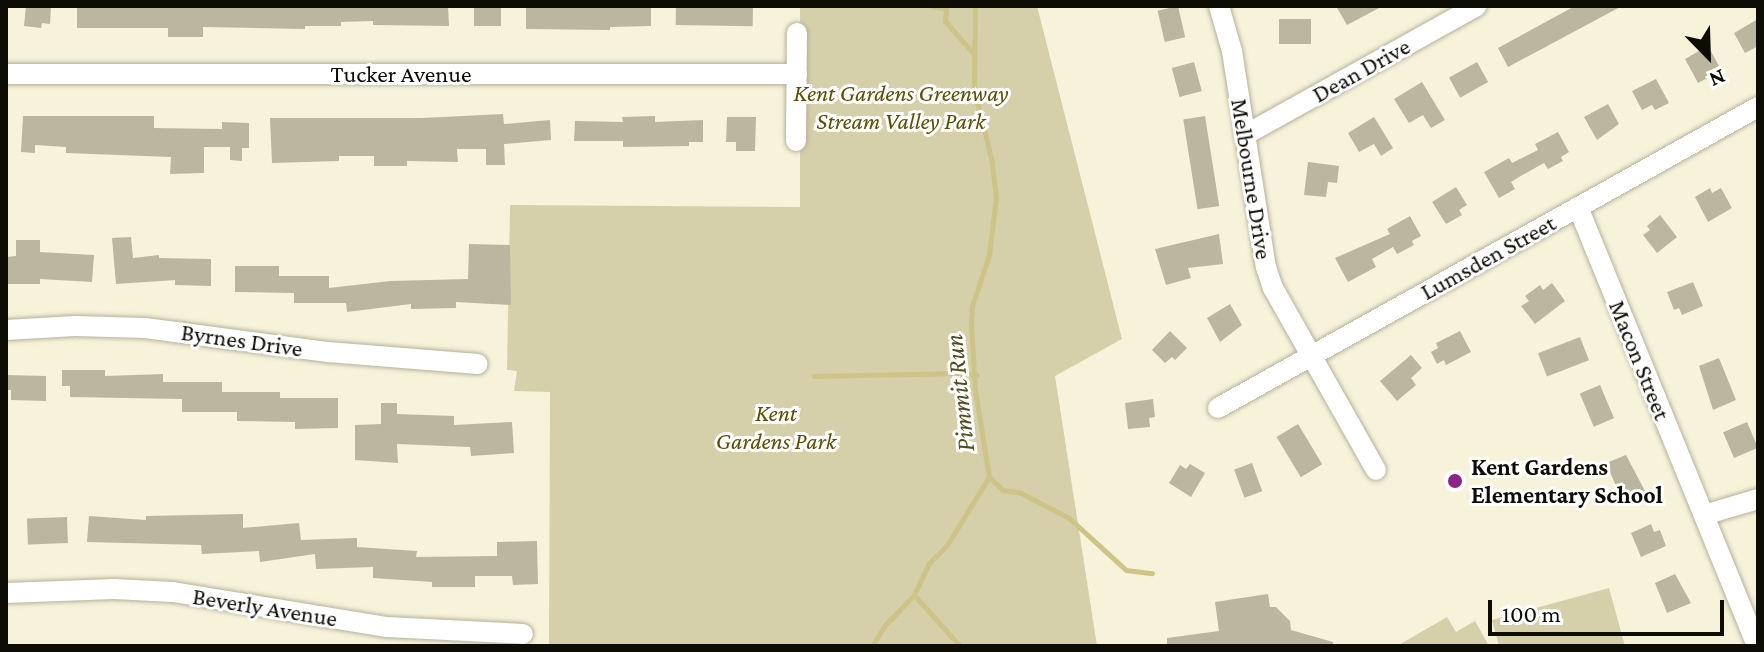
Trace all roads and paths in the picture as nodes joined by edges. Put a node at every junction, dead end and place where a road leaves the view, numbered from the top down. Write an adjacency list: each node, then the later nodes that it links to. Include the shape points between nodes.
1 (1219, 6): 7 (street, Melbourne Drive)
2 (1477, 6): 7 (street, Dean Drive)
3 (797, 33): 5 (street)
4 (6, 74): 5 (street, Tucker Avenue)
5 (797, 74): 8 (street)
6 (1758, 107): 9 (street, Lumsden Street)
7 (1245, 135): 11 (street, Melbourne Drive, via 1266,267)
8 (796, 141)
9 (1578, 207): 11 (street, Lumsden Street); 16 (street, Macon Street)
10 (6, 330): 12 (street, Byrnes Drive, via 145,328 328,352)
11 (1311, 356): 13 (street, Lumsden Street); 14 (street, Melbourne Drive)
12 (478, 364)
13 (1218, 408)
14 (1376, 470)
15 (1758, 499): 16 (street)
16 (1704, 515): 19 (street, Macon Street)
17 (6, 593): 18 (street, Beverly Avenue, via 173,592 387,627)
18 (523, 634)
19 (1757, 646)

